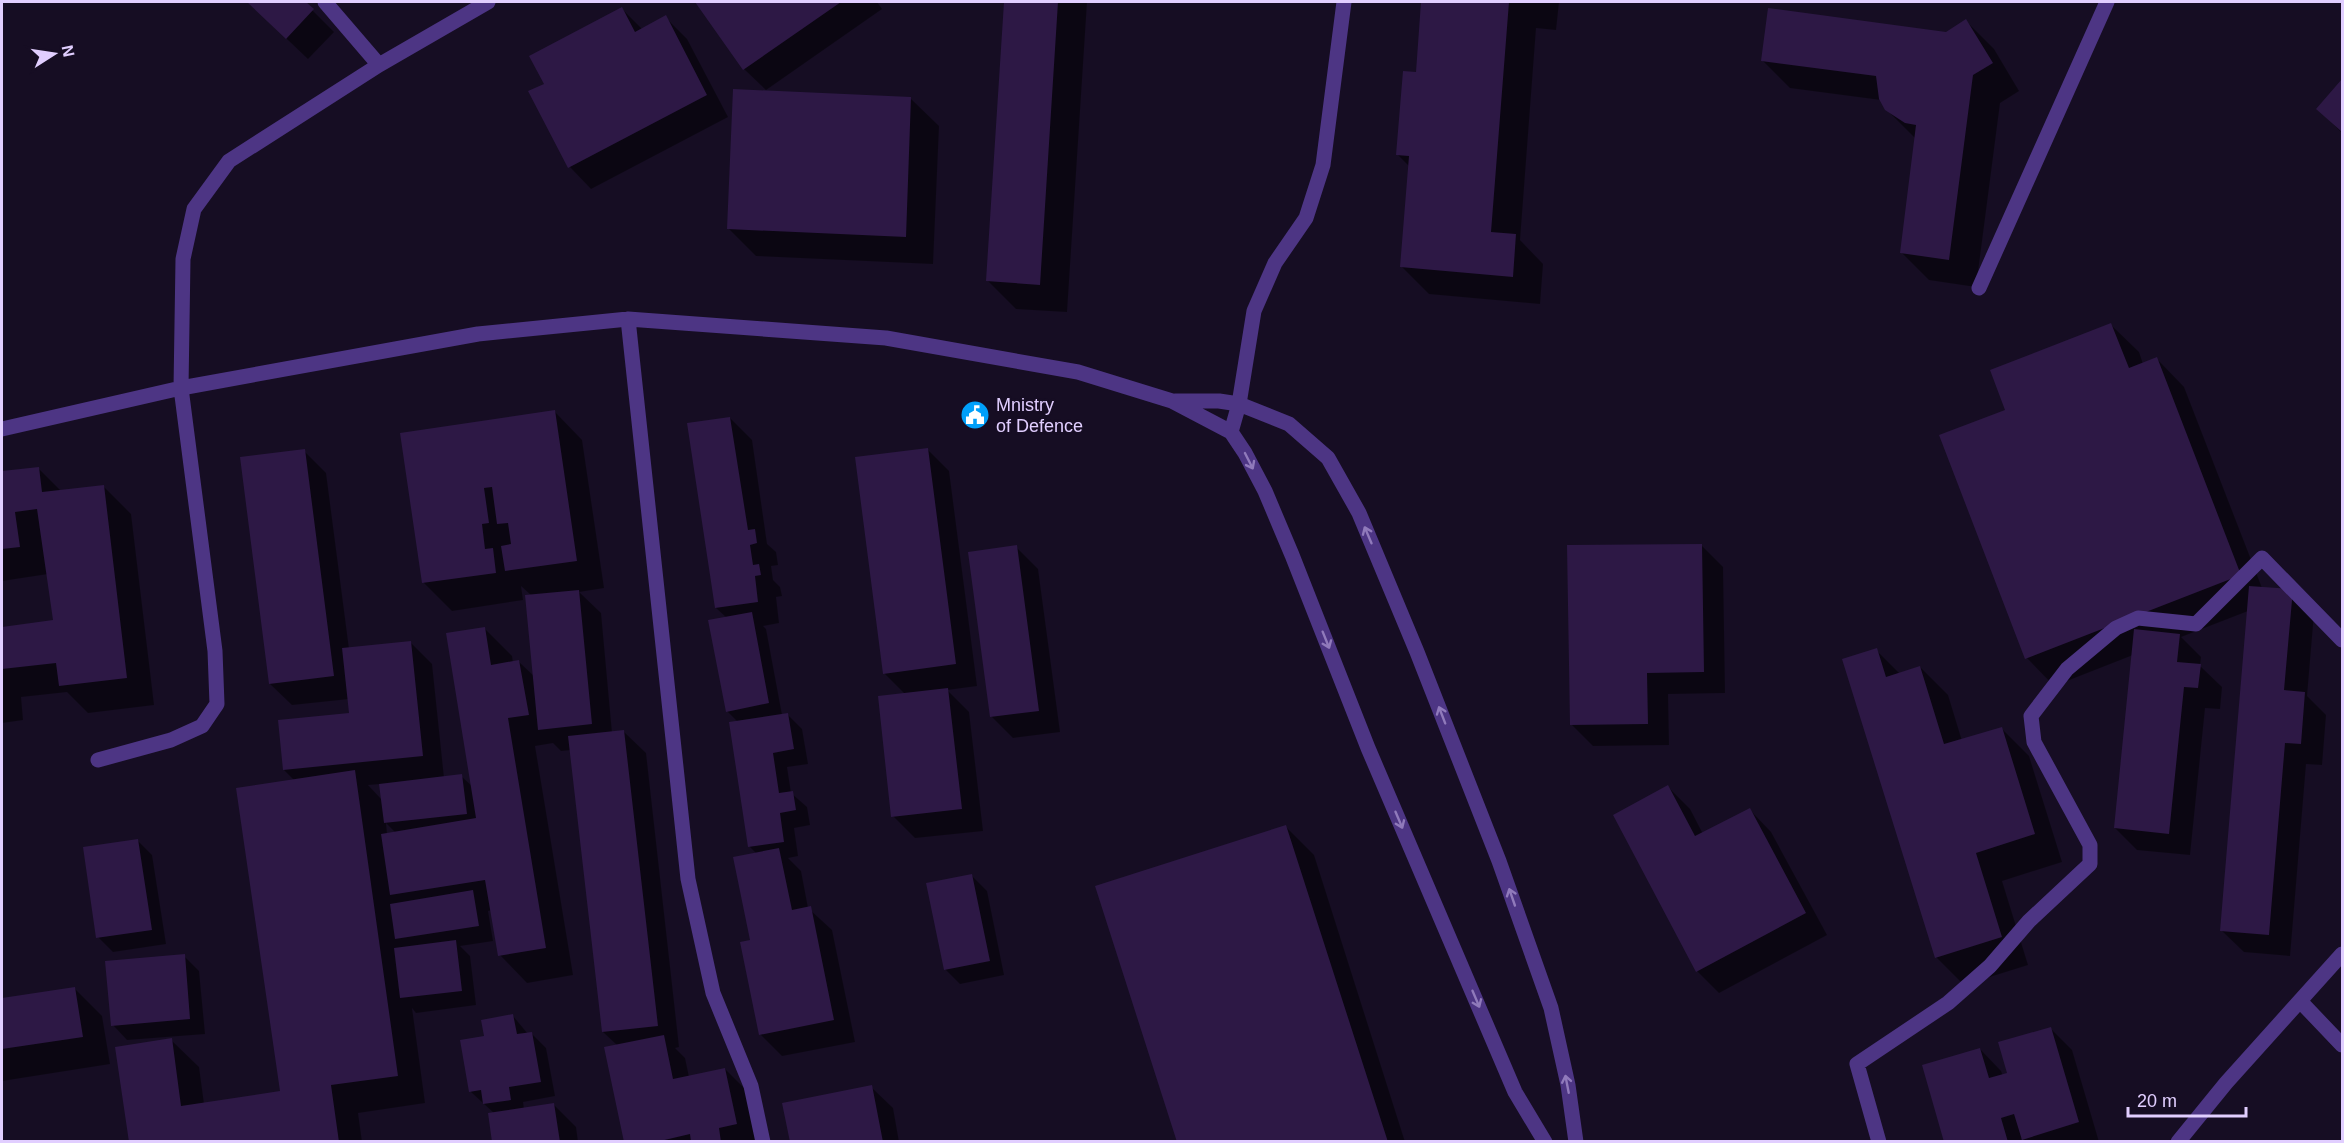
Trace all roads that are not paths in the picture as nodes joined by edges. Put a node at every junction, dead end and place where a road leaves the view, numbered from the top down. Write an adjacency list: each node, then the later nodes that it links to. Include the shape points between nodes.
1 (325, 2): 5 (street)
2 (488, 2): 5 (street)
3 (1344, 2): 10 (street, via 1323,165 1306,218 1275,263 1254,311)
4 (2107, 2): 6 (street)
5 (379, 65): 8 (street, via 229,160 194,209 183,259)
6 (1979, 288)
7 (628, 319): 8 (street, via 478,334); 9 (street, via 886,338 1078,372); 18 (street, via 688,879 713,993 751,1086)
8 (181, 388): 11 (street); 14 (street, via 215,651 217,704 202,726 171,740)
9 (1172, 400): 10 (street); 12 (street)
10 (1239, 404): 12 (street); 20 (street, one-way to 10, via 1551,1008 1495,850 1359,513 1328,458 1289,424)
11 (2, 429)
12 (1231, 432): 19 (street, one-way to 19, via 1245,453 1292,555 1368,748 1515,1092)
13 (2343, 640): 21 (street, via 2262,558 2196,624 2138,618 2116,628 2067,669 2031,716 2034,742 2090,845 2090,864 1948,1003 1857,1064)
14 (98, 760)
15 (2343, 954): 16 (street)
16 (2300, 1001): 17 (street); 22 (street)
17 (2343, 1045)
18 (763, 1142)
19 (1545, 1142)
20 (1576, 1142)
21 (1879, 1142)
22 (2178, 1142)

